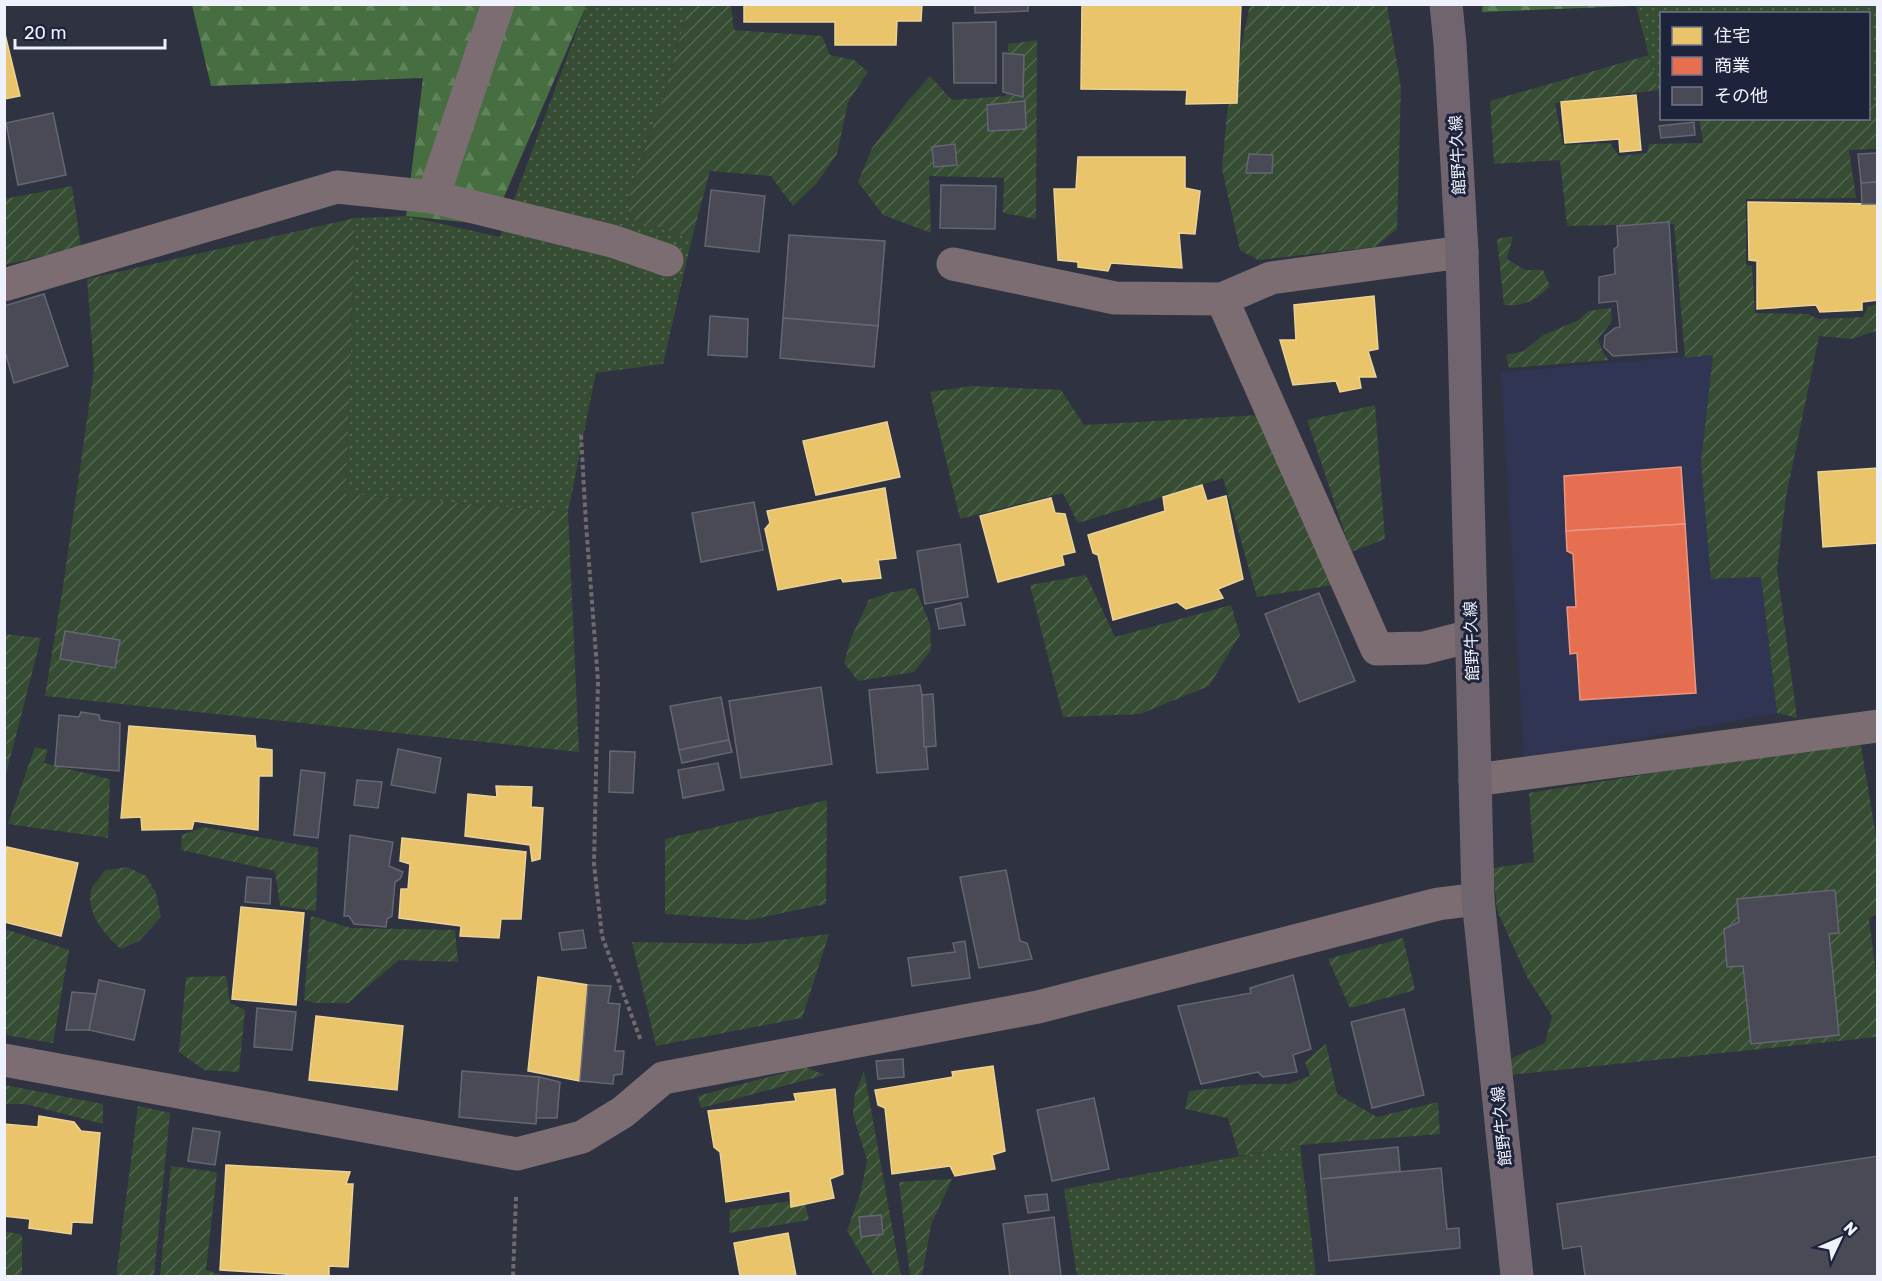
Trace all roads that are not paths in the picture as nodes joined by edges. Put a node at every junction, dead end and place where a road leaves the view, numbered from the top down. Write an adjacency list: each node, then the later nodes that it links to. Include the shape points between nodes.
1 (498, 4): 3 (street)
2 (1446, 4): 4 (main road, 館野牛久線)
3 (433, 197): 5 (street, via 612,241); 7 (street, via 338,187)
4 (1462, 252): 8 (street, via 1271,278); 9 (main road, 館野牛久線)
5 (667, 260)
6 (953, 264): 8 (street, via 1115,298)
7 (4, 285)
8 (1222, 299): 9 (street, via 1377,649 1424,648)
9 (1471, 636): 11 (main road, 館野牛久線)
10 (1878, 726): 11 (street)
11 (1475, 780): 12 (main road, 館野牛久線)
12 (1478, 899): 13 (street, via 1438,904 1038,1007 661,1079 623,1112 582,1137 517,1154); 14 (main road, 館野牛久線)
13 (4, 1060)
14 (1517, 1276)

